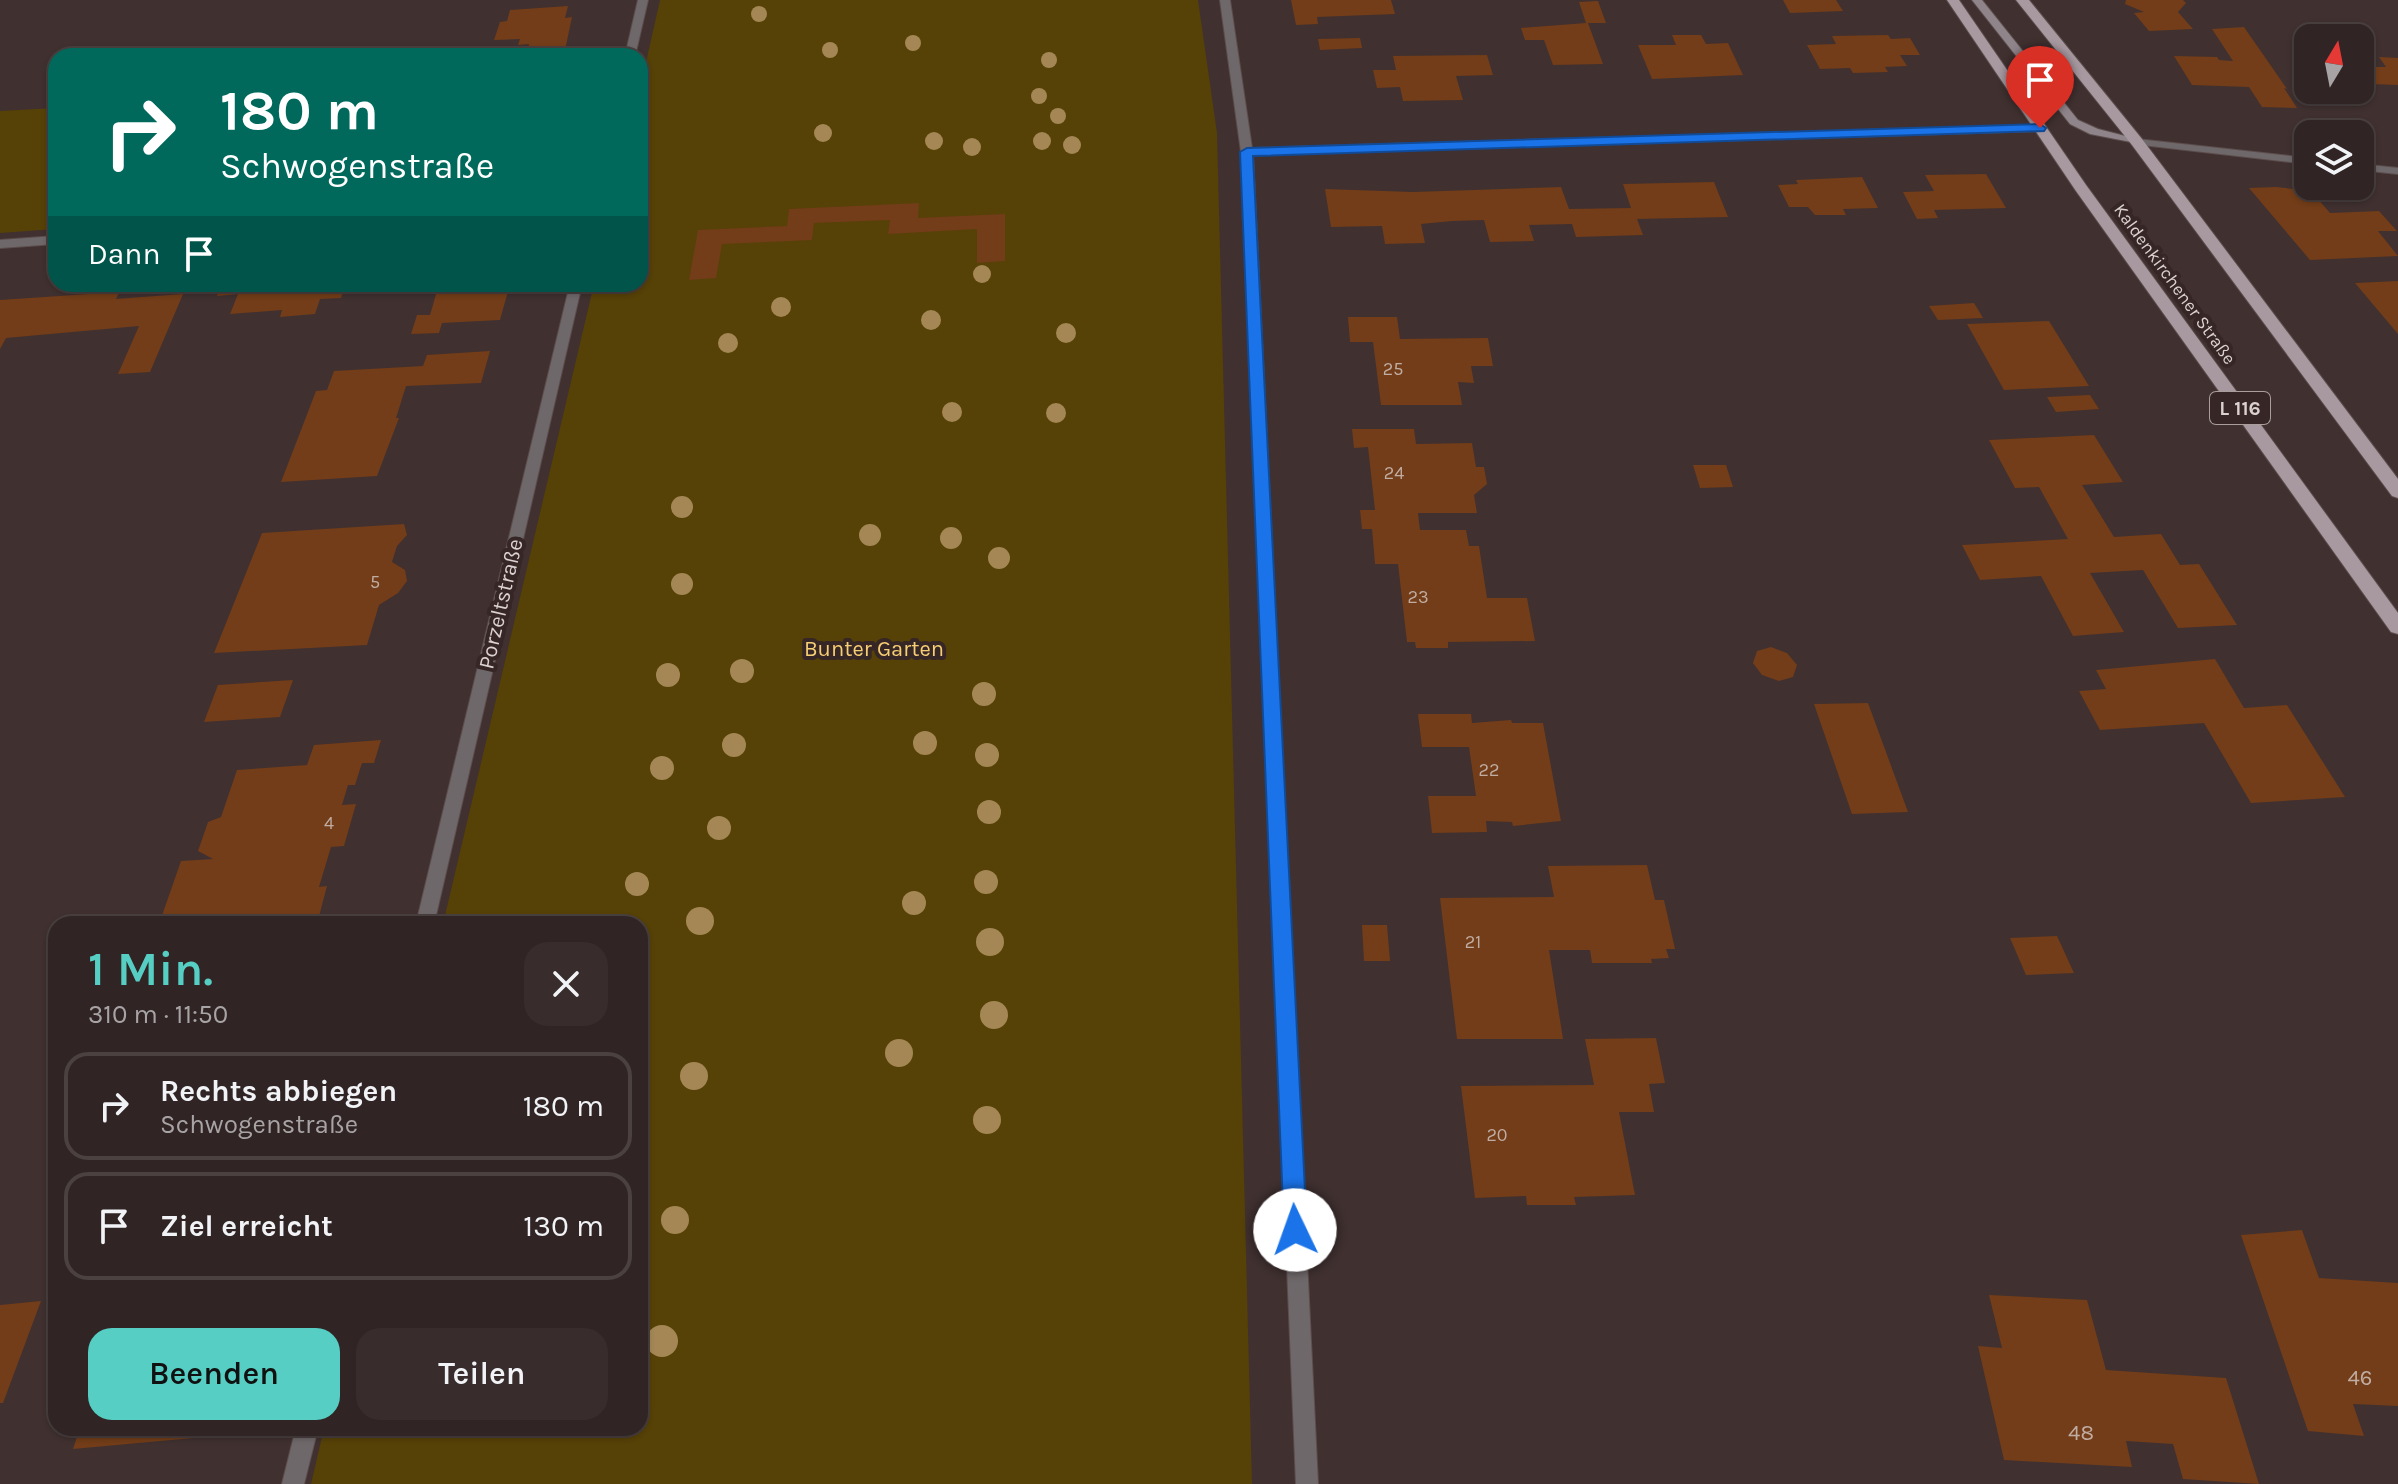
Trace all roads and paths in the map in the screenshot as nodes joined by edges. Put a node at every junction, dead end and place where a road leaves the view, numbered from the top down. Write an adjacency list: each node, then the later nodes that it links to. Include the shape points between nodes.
1 (643, 0): 6 (street)
2 (1225, 0): 9 (street)
3 (1953, 0): 7 (main road, Kaldenkirchener Straße / L 116)
4 (1977, 0): 8 (main road, via 2074,122)
5 (2022, 0): 8 (main road)
6 (632, 48)
7 (2040, 128): 9 (street); 17 (main road, Kaldenkirchener Straße / L 116)
8 (2137, 142): 10 (street); 16 (main road)
9 (1247, 152): 21 (street)
10 (2294, 159)
11 (2374, 168): 12 (street)
12 (2398, 171)
13 (48, 241): 14 (street)
14 (0, 244)
15 (574, 292): 18 (street, Porzeltstraße)
16 (2398, 492)
17 (2398, 627)
18 (427, 916)
19 (305, 1436): 20 (street)
20 (293, 1484)
21 (1307, 1484)

